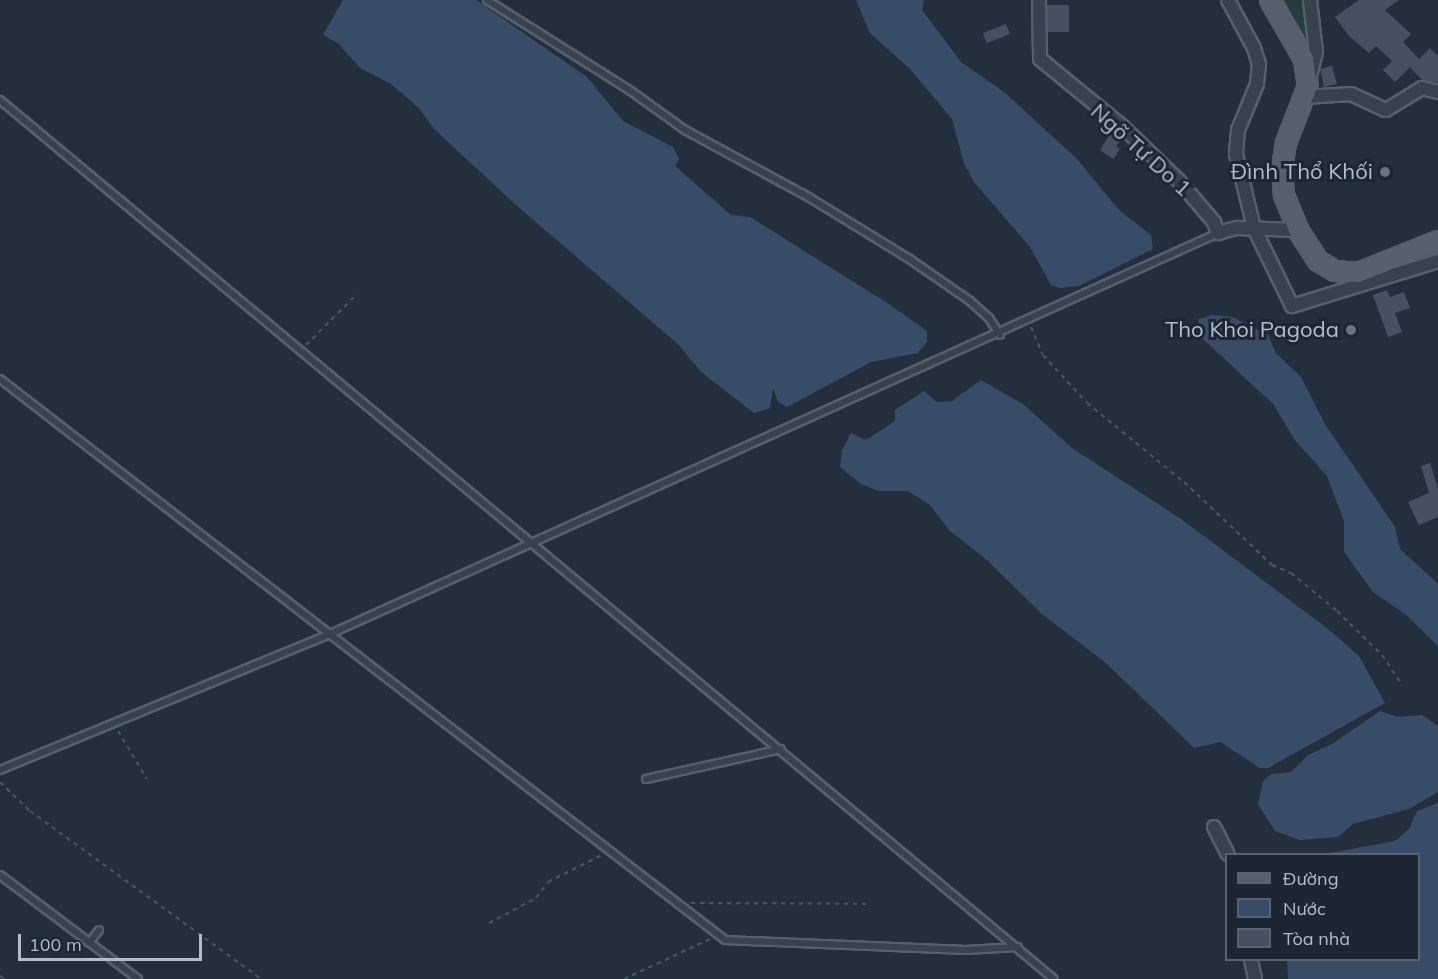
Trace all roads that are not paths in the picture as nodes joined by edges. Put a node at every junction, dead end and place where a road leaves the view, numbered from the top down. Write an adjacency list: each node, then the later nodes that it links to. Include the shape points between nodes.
1 (487, 0): 13 (lane, via 685,130 810,198 908,258 970,301)
2 (1039, 0): 11 (street, Ngõ Tự Do 1, via 1040,59 1123,127 1179,181 1214,222)
3 (1228, 0): 9 (street, via 1259,64 1257,84 1238,130 1236,154)
4 (1270, 0): 7 (main road, via 1304,59)
5 (1310, 0): 7 (street, via 1316,52)
6 (1438, 92): 7 (street, via 1422,88 1386,110 1351,94)
7 (1305, 97): 10 (main road, via 1282,168 1284,195)
8 (0, 100): 15 (lane)
9 (1254, 228): 10 (street); 11 (street); 12 (street, via 1292,306)
10 (1298, 230): 12 (main road, via 1318,261 1335,271 1358,273)
11 (1218, 233): 13 (lane)
12 (1437, 250)
13 (1000, 334): 15 (lane)
14 (0, 379): 16 (lane)
15 (532, 541): 16 (lane); 17 (lane)
16 (330, 634): 18 (lane); 25 (lane, via 718,935 742,944 966,950)
17 (782, 748): 19 (lane); 25 (lane)
18 (0, 770)
19 (646, 779)
20 (1214, 827): 21 (street)
21 (1227, 853)
22 (0, 875): 24 (lane)
23 (99, 930): 24 (lane)
24 (89, 943): 27 (lane)
25 (1018, 947): 28 (lane)
26 (1251, 961): 29 (street)
27 (138, 979)
28 (1054, 979)
29 (1256, 979)

